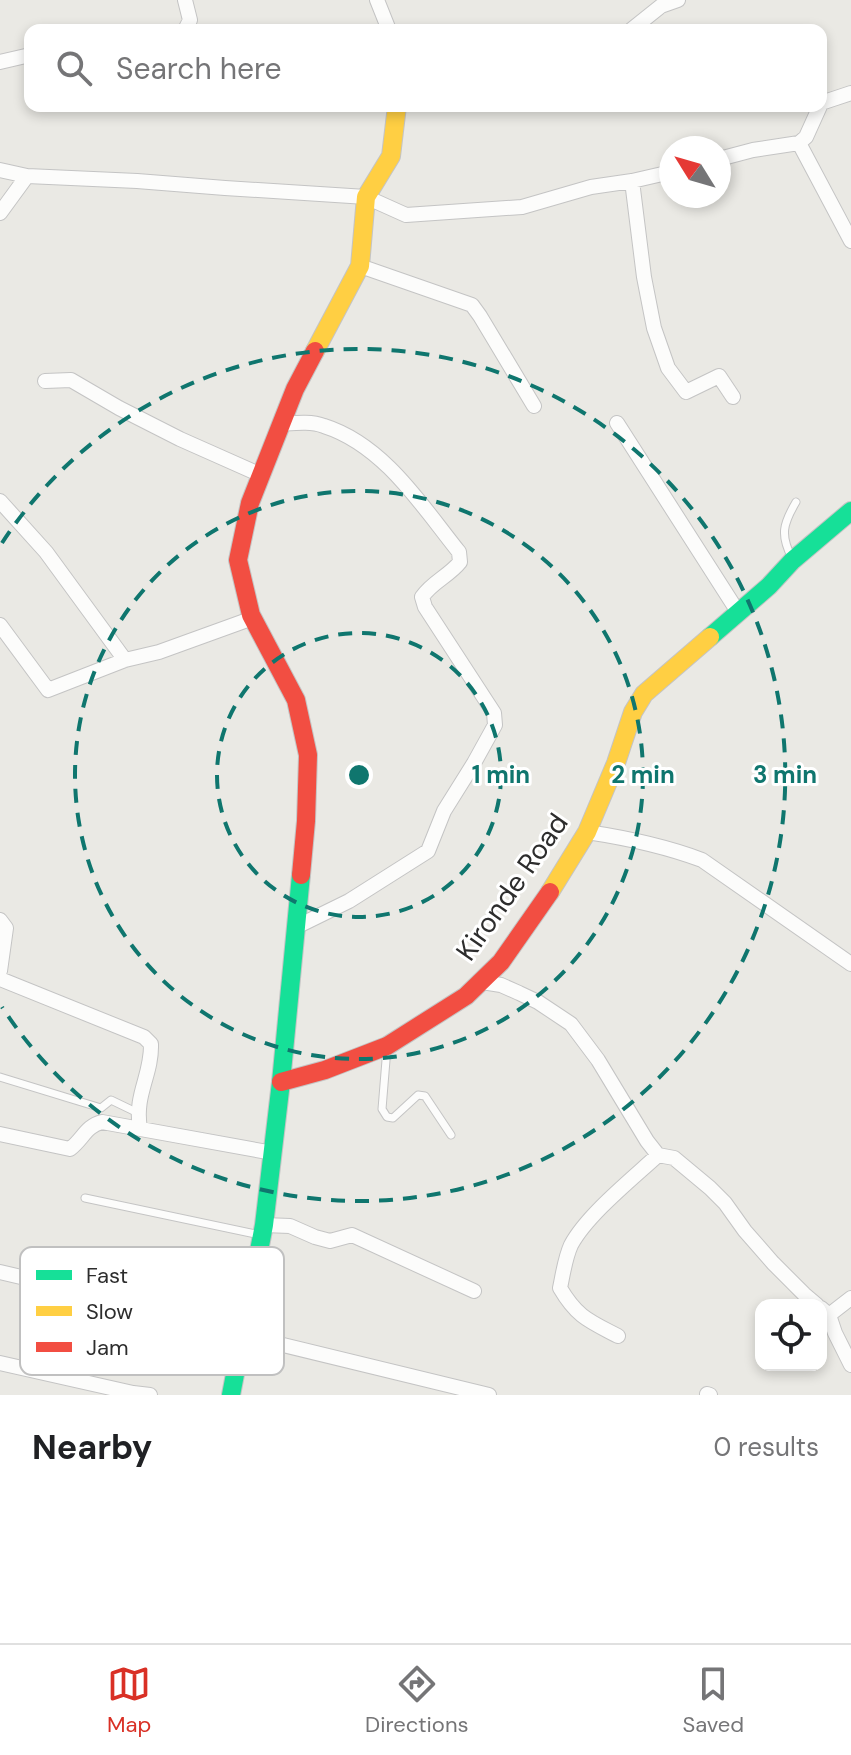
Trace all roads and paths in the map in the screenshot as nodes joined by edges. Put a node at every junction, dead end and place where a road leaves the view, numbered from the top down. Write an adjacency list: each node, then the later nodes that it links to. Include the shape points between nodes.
1 (185, 0): 4 (street)
2 (377, 0): 5 (street)
3 (678, 0): 6 (street)
4 (188, 24)
5 (387, 24)
6 (638, 24)
7 (24, 56): 8 (street)
8 (0, 62)
9 (851, 93): 10 (street)
10 (827, 102)
11 (396, 112): 19 (street, via 391,156)
12 (817, 112): 13 (street)
13 (799, 143): 14 (street); 21 (street)
14 (731, 156)
15 (0, 170): 17 (street)
16 (659, 175): 18 (street)
17 (27, 176): 19 (street); 20 (street)
18 (632, 181): 19 (street, via 522,207 406,215); 24 (street, via 644,277 668,368 686,392 719,376)
19 (366, 197): 22 (street)
20 (0, 213)
21 (851, 241)
22 (360, 266): 25 (street, via 472,305); 27 (street)
23 (45, 381): 28 (street, via 71,380 180,439)
24 (733, 397)
25 (534, 406)
26 (617, 423): 33 (street)
27 (281, 424): 28 (street); 39 (street, via 323,425 370,450 459,552 460,562 422,597 494,713 495,725 444,811 428,851)
28 (261, 475): 34 (street, via 238,560)
29 (0, 501): 36 (street, via 46,552)
30 (796, 502): 32 (lane, via 784,541)
31 (851, 511): 32 (street, Kironde Road)
32 (793, 560): 33 (street, Kironde Road)
33 (738, 612): 37 (street, Kironde Road, via 644,694)
34 (253, 618): 36 (street); 39 (street, via 296,700 308,755)
35 (0, 625): 36 (street, via 48,690)
36 (125, 660)
37 (587, 832): 40 (street, via 662,846 702,860); 43 (street, Kironde Road, via 508,952)
38 (0, 920): 41 (street, via 6,928)
39 (296, 927): 46 (street)
40 (851, 964)
41 (0, 971)
42 (0, 979): 47 (street, via 144,1037 151,1044 150,1065)
43 (482, 982): 44 (street, Kironde Road); 52 (street, via 519,993 571,1024)
44 (387, 1046): 46 (street, Kironde Road); 50 (lane, via 382,1109 387,1117 393,1118 418,1095 425,1096)
45 (0, 1077): 47 (lane, via 101,1108 111,1100)
46 (281, 1082): 51 (street)
47 (138, 1113): 48 (street)
48 (140, 1128): 49 (street, via 95,1124 70,1149); 51 (street)
49 (0, 1134)
50 (451, 1135)
51 (273, 1153): 54 (street)
52 (658, 1155): 60 (street, via 674,1158 710,1188); 63 (street, via 584,1224 564,1267 560,1288 569,1304 583,1318)
53 (85, 1198): 54 (lane)
54 (263, 1230): 55 (street); 58 (street, via 290,1226 330,1241 352,1235)
55 (260, 1247)
56 (0, 1272): 57 (street)
57 (20, 1277)
58 (474, 1291)
59 (851, 1298): 61 (street)
60 (810, 1299)
61 (827, 1307)
62 (827, 1318): 66 (street)
63 (618, 1336)
64 (284, 1345): 72 (street)
65 (0, 1363): 67 (street)
66 (851, 1365)
67 (20, 1368)
68 (53, 1375): 70 (street)
69 (235, 1375): 71 (street)
70 (150, 1395)
71 (231, 1395)
72 (489, 1395)

